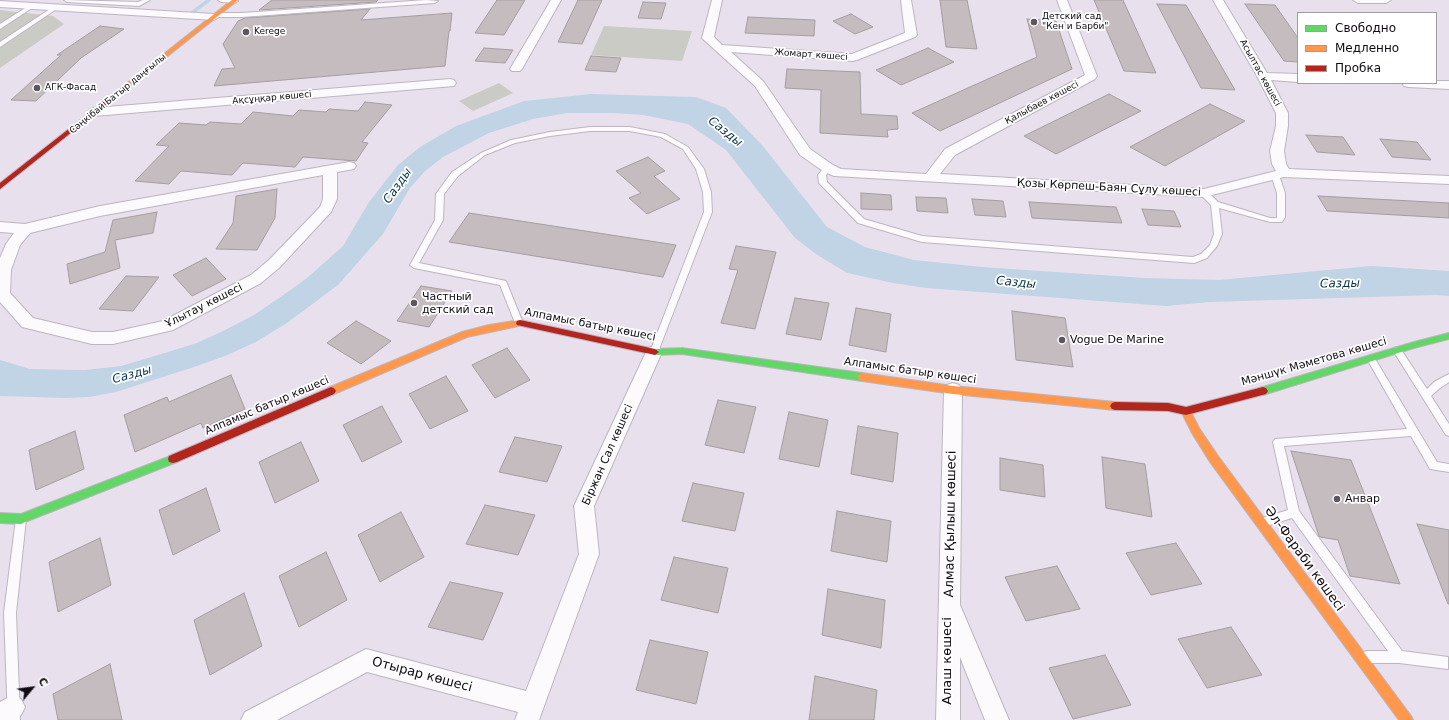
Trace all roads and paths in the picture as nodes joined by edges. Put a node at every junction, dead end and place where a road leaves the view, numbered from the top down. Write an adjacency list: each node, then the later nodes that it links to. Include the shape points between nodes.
1 (67, 0): 2 (lane, via 139,4)
2 (147, 0)
3 (221, 0): 4 (lane)
4 (235, 0): 16 (street, Сәңкібай Батыр даңғылы)
5 (556, 0): 20 (street)
6 (717, 0): 19 (street, via 708,38)
7 (906, 0): 19 (street, Жомарт көшесі, via 911,35 852,58)
8 (1062, 0): 31 (street, Қалыбаев көшесі, via 1091,76 950,152)
9 (1218, 0): 21 (street, Асылтас көшесі)
10 (1358, 0): 11 (street)
11 (1386, 0)
12 (435, 1): 16 (lane)
13 (0, 4): 14 (street)
14 (32, 6): 15 (street); 17 (lane)
15 (55, 8): 16 (street); 18 (lane)
16 (215, 16): 26 (street, Сәңкібай Батыр даңғылы)
17 (0, 27)
18 (0, 45)
19 (719, 48): 29 (street, via 759,84 805,152)
20 (516, 69)
21 (1262, 76): 22 (street); 30 (street, Асылтас көшесі, via 1282,113 1277,151)
22 (1297, 78)
23 (450, 83): 26 (street, Ақсұңқар көшесі)
24 (1428, 84): 25 (street)
25 (1449, 85)
26 (94, 112): 33 (street, Сәңкібай Батыр даңғылы)
27 (350, 166): 28 (street)
28 (330, 170): 37 (street, via 100,211); 37 (street, Ұлытау көшесі, via 330,199 326,208 274,264 256,279 167,326 113,338 92,338 28,323 2,294 3,270 13,244)
29 (833, 171): 31 (street, Қозы Көрпеш-Баян Сұлу көшесі); 35 (lane, via 822,175 823,183 861,221 922,239 1194,260 1204,256 1213,246 1218,234)
30 (1280, 174): 32 (street, Қозы Көрпеш-Баян Сұлу көшесі); 34 (street, Қозы Көрпеш-Баян Сұлу көшесі); 35 (lane, via 1279,220 1270,220)
31 (930, 178): 34 (street, Қозы Көрпеш-Баян Сұлу көшесі)
32 (1449, 180)
33 (0, 187)
34 (1204, 193): 35 (lane)
35 (1215, 204)
36 (0, 227): 37 (street)
37 (25, 229)
38 (519, 323): 41 (street, Алпамыс батыр көшесі); 41 (lane, via 503,283 414,265 439,220 440,194 455,174 482,154 514,141 550,134 590,129 630,129 663,135 686,148 700,169 707,192 708,212); 52 (street, Алпамыс батыр көшесі, via 465,334 178,458)
39 (1449, 336): 40 (street, Мәншүк Мәметова көшесі)
40 (1397, 350): 42 (street, Мәншүк Мәметова көшесі); 45 (lane)
41 (654, 352): 44 (street, Алпамыс батыр көшесі, via 682,351); 58 (street, Біржан Сал көшесі, via 584,506 589,554)
42 (1371, 359): 46 (street, Мәншүк Мәметова көшесі); 47 (lane)
43 (1449, 378): 45 (lane)
44 (953, 390): 46 (street, Алпамыс батыр көшесі, via 1116,406 1168,407); 54 (street, Алмас Қылыш көшесі)
45 (1426, 396): 48 (lane)
46 (1186, 411): 53 (street, Әл-Фараби көшесі, via 1214,459)
47 (1414, 432): 49 (lane, via 1434,466); 50 (lane, via 1278,442)
48 (1449, 432)
49 (1449, 468)
50 (1294, 514): 53 (lane); 56 (lane)
51 (0, 518): 52 (street, Алпамыс батыр көшесі)
52 (20, 519): 59 (lane, via 10,613)
53 (1261, 522): 55 (street, Әл-Фараби көшесі)
54 (949, 603): 61 (street, Алаш көшесі); 62 (street, Алмас Қылыш көшесі)
55 (1360, 657): 56 (lane); 63 (street, Әл-Фараби көшесі)
56 (1399, 657): 57 (lane)
57 (1448, 663)
58 (530, 712): 60 (street, Отырар көшесі, via 366,660)
59 (9, 714)
60 (253, 720)
61 (948, 720)
62 (997, 720)
63 (1407, 720)

